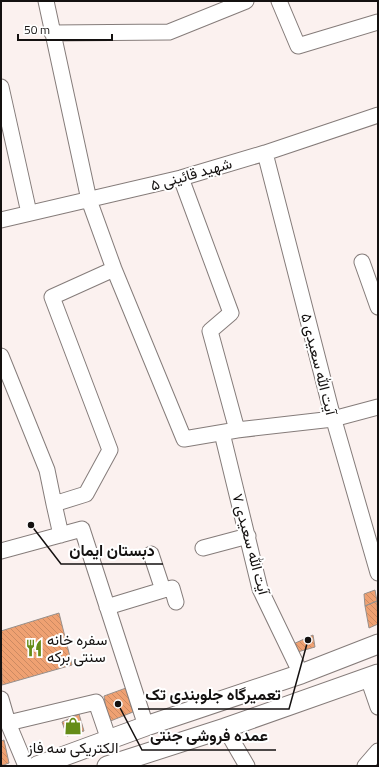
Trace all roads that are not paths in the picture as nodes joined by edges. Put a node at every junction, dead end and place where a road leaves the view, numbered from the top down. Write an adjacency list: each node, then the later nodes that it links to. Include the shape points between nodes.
1 (46, 1): 5 (street)
2 (246, 1): 5 (street, via 169,32)
3 (279, 1): 4 (street, via 298,46)
4 (378, 22)
5 (52, 33): 11 (street)
6 (1, 87): 8 (street)
7 (378, 115): 9 (street, شهید قائینی ۵)
8 (5, 122): 12 (street)
9 (266, 152): 10 (street, شهید قائینی ۵); 19 (street, آیت الله سعیدی ۵)
10 (181, 178): 11 (street, شهید قائینی ۵); 20 (street, via 231,313 210,331)
11 (89, 200): 12 (street, شهید قائینی ۵); 15 (street)
12 (29, 213): 13 (street, شهید قائینی ۵)
13 (1, 220)
14 (362, 262): 16 (street)
15 (114, 269): 21 (street, via 184,439); 22 (street, via 52,297 110,450 86,494)
16 (378, 307)
17 (1, 356): 22 (street, via 47,470)
18 (378, 407): 19 (street)
19 (333, 419): 20 (street); 28 (street, آیت الله سعیدی ۵)
20 (237, 430): 21 (street)
21 (222, 433): 24 (street, آیت الله سعیدی ۷)
22 (54, 504): 23 (street)
23 (61, 535): 26 (street); 31 (street, via 82,528)
24 (248, 536): 25 (street); 33 (street, آیت الله سعیدی ۷, via 260,589)
25 (203, 548)
26 (1, 551)
27 (151, 554): 29 (street)
28 (378, 573)
29 (163, 590): 30 (street, via 172,588); 31 (street)
30 (176, 602)
31 (107, 607): 38 (street)
32 (378, 644): 33 (main road)
33 (301, 674): 38 (main road)
34 (373, 676): 36 (street); 39 (main road)
35 (1, 699): 37 (street)
36 (378, 707)
37 (8, 723): 40 (street, via 96,702); 43 (street)
38 (146, 726): 40 (main road)
39 (225, 728): 44 (main road); 45 (street)
40 (109, 740): 42 (main road)
41 (378, 751): 46 (street)
42 (42, 765)
43 (26, 766)
44 (107, 766)
45 (247, 766)
46 (365, 766)

